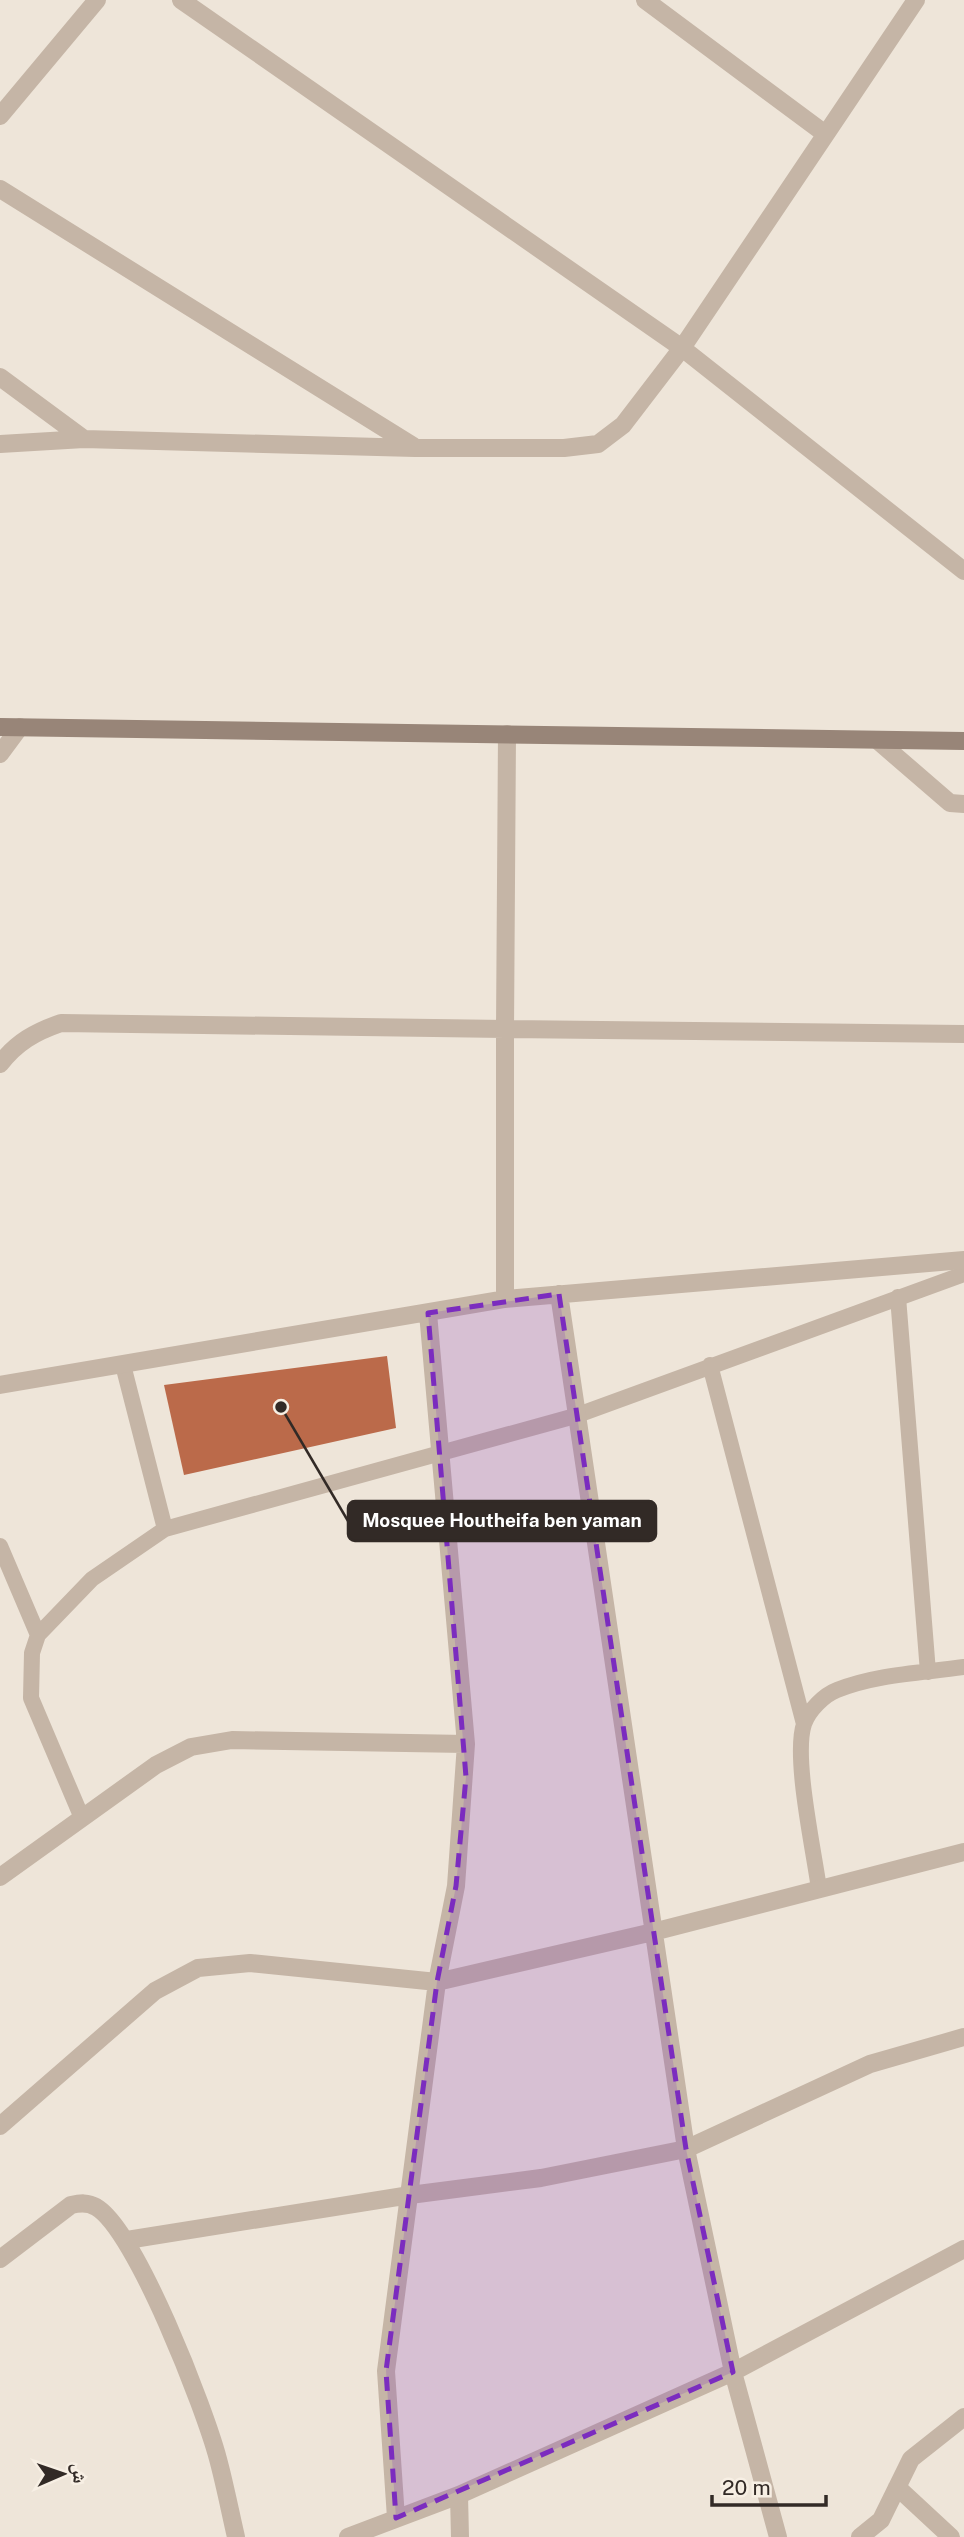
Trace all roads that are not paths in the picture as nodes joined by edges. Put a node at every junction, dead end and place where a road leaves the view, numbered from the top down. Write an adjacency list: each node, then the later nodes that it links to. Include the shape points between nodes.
1 (97, 0): 5 (street)
2 (181, 0): 8 (street)
3 (645, 0): 6 (street)
4 (916, 0): 6 (street)
5 (0, 116)
6 (824, 133): 8 (street)
7 (0, 189): 12 (street)
8 (682, 348): 12 (street, via 623,425 598,444); 13 (street)
9 (0, 377): 10 (street)
10 (84, 439): 11 (street); 12 (street)
11 (0, 444)
12 (415, 448)
13 (964, 571)
14 (0, 727): 15 (main road)
15 (20, 727): 16 (main road); 19 (street)
16 (507, 734): 17 (main road); 21 (street)
17 (877, 740): 18 (main road); 20 (street, via 950,803)
18 (964, 741)
19 (0, 754)
20 (964, 804)
21 (505, 1029): 22 (street); 23 (street, via 61,1023 32,1033); 28 (street)
22 (964, 1034)
23 (0, 1064)
24 (964, 1260): 26 (street)
25 (964, 1274): 27 (lane)
26 (559, 1294): 28 (street); 33 (street)
27 (898, 1297): 31 (lane); 39 (lane)
28 (505, 1299): 29 (street)
29 (428, 1313): 30 (street); 34 (street)
30 (123, 1365): 32 (street); 35 (lane)
31 (710, 1365): 33 (lane); 40 (lane)
32 (0, 1385)
33 (575, 1416): 34 (lane); 46 (street)
34 (441, 1451): 35 (lane); 41 (street)
35 (165, 1529): 37 (lane, via 92,1578)
36 (0, 1546): 37 (lane)
37 (38, 1635): 42 (lane, via 29,1673 31,1698)
38 (964, 1667): 39 (lane)
39 (928, 1672): 40 (lane, via 835,1690 818,1703)
40 (804, 1724): 45 (lane, via 801,1768)
41 (466, 1744): 42 (street, via 232,1740 191,1747 156,1765); 47 (street, via 456,1886)
42 (82, 1818): 44 (street)
43 (964, 1852): 45 (street)
44 (0, 1877)
45 (819, 1889): 46 (street)
46 (653, 1932): 47 (street); 50 (street)
47 (437, 1982): 49 (street, via 250,1963 198,1968 155,1991); 51 (street)
48 (964, 2037): 50 (street, via 870,2064)
49 (0, 2126)
50 (685, 2148): 51 (street, via 541,2178); 55 (street)
51 (410, 2194): 52 (street); 59 (street, via 386,2371)
52 (127, 2240): 54 (street, via 97,2207 83,2202 71,2205); 60 (street, via 150,2285 217,2457)
53 (964, 2249): 55 (street)
54 (0, 2259)
55 (733, 2372): 58 (street); 63 (street)
56 (964, 2417): 57 (street, via 911,2459)
57 (897, 2487): 64 (street, via 881,2520); 65 (street)
58 (459, 2495): 59 (street); 62 (street)
59 (396, 2518): 61 (street)
60 (236, 2537)
61 (348, 2537)
62 (460, 2537)
63 (778, 2537)
64 (860, 2537)
65 (951, 2537)

